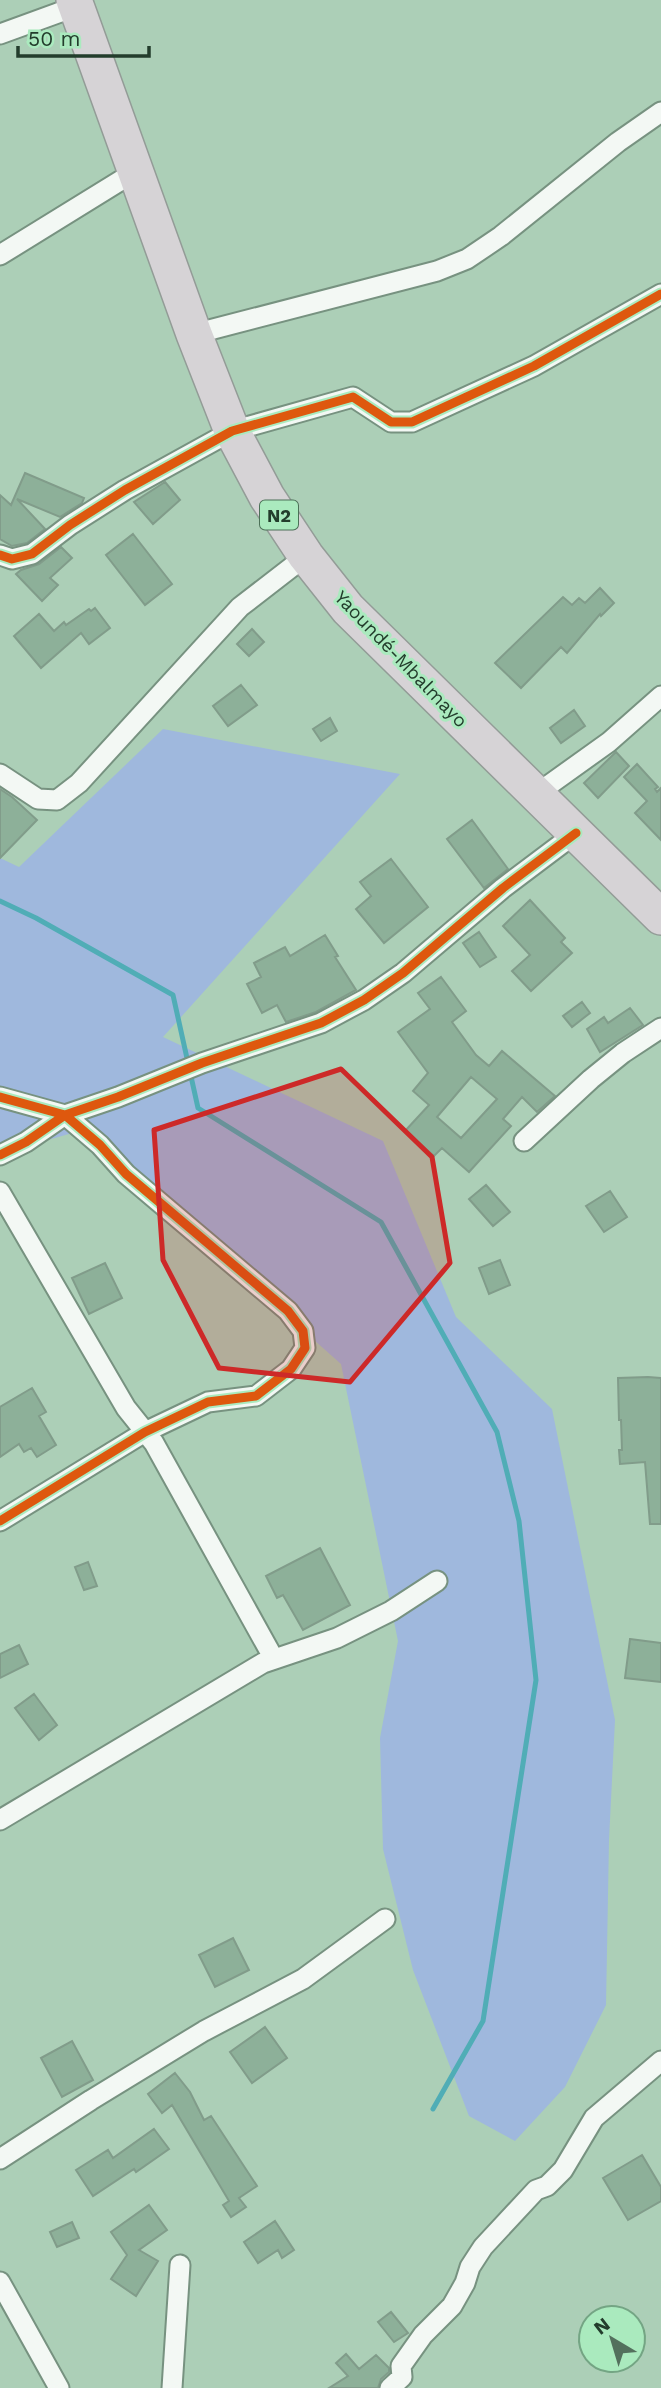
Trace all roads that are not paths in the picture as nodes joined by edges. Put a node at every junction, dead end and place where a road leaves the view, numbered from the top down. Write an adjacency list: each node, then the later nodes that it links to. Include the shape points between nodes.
1 (76, 3): 2 (street); 4 (highway, Yaoundé-Mbalmayo / N2)
2 (0, 34)
3 (661, 112): 7 (street, via 467,259 437,271)
4 (136, 171): 5 (street); 7 (highway, Yaoundé-Mbalmayo / N2)
5 (0, 255)
6 (661, 294): 8 (street, via 534,366 412,422 391,422 353,397)
7 (194, 334): 8 (highway, Yaoundé-Mbalmayo / N2)
8 (232, 431): 9 (street, via 125,490 32,554 12,559); 10 (highway, Yaoundé-Mbalmayo / N2, via 267,497)
9 (0, 555)
10 (306, 556): 12 (street, via 240,607 79,783 57,800 38,800); 13 (highway, Yaoundé-Mbalmayo / N2, via 348,609)
11 (661, 696): 13 (street, via 609,742)
12 (0, 774)
13 (535, 795): 14 (highway, Yaoundé-Mbalmayo / N2)
14 (576, 833): 15 (highway, Yaoundé-Mbalmayo / N2); 18 (street, via 364,1000 321,1023)
15 (661, 917)
16 (661, 1028): 19 (street, via 591,1079)
17 (0, 1097): 18 (street)
18 (65, 1115): 20 (street); 22 (street, via 126,1174 288,1311 303,1331 305,1348 291,1369 256,1396 208,1402)
19 (524, 1140)
20 (0, 1155)
21 (0, 1192): 22 (street, via 126,1408)
22 (145, 1432): 23 (street); 25 (street)
23 (0, 1521)
24 (437, 1581): 25 (street, via 337,1638)
25 (274, 1659): 26 (street)
26 (0, 1819)
27 (385, 1919): 29 (street, via 303,1979 204,2031)
28 (661, 2061): 34 (street, via 594,2118 563,2171 536,2190 495,2232 470,2267 452,2306 423,2335 401,2366 402,2377)
29 (0, 2159)
30 (180, 2265): 33 (street)
31 (0, 2282): 32 (street)
32 (59, 2388)
33 (172, 2388)
34 (390, 2388)

